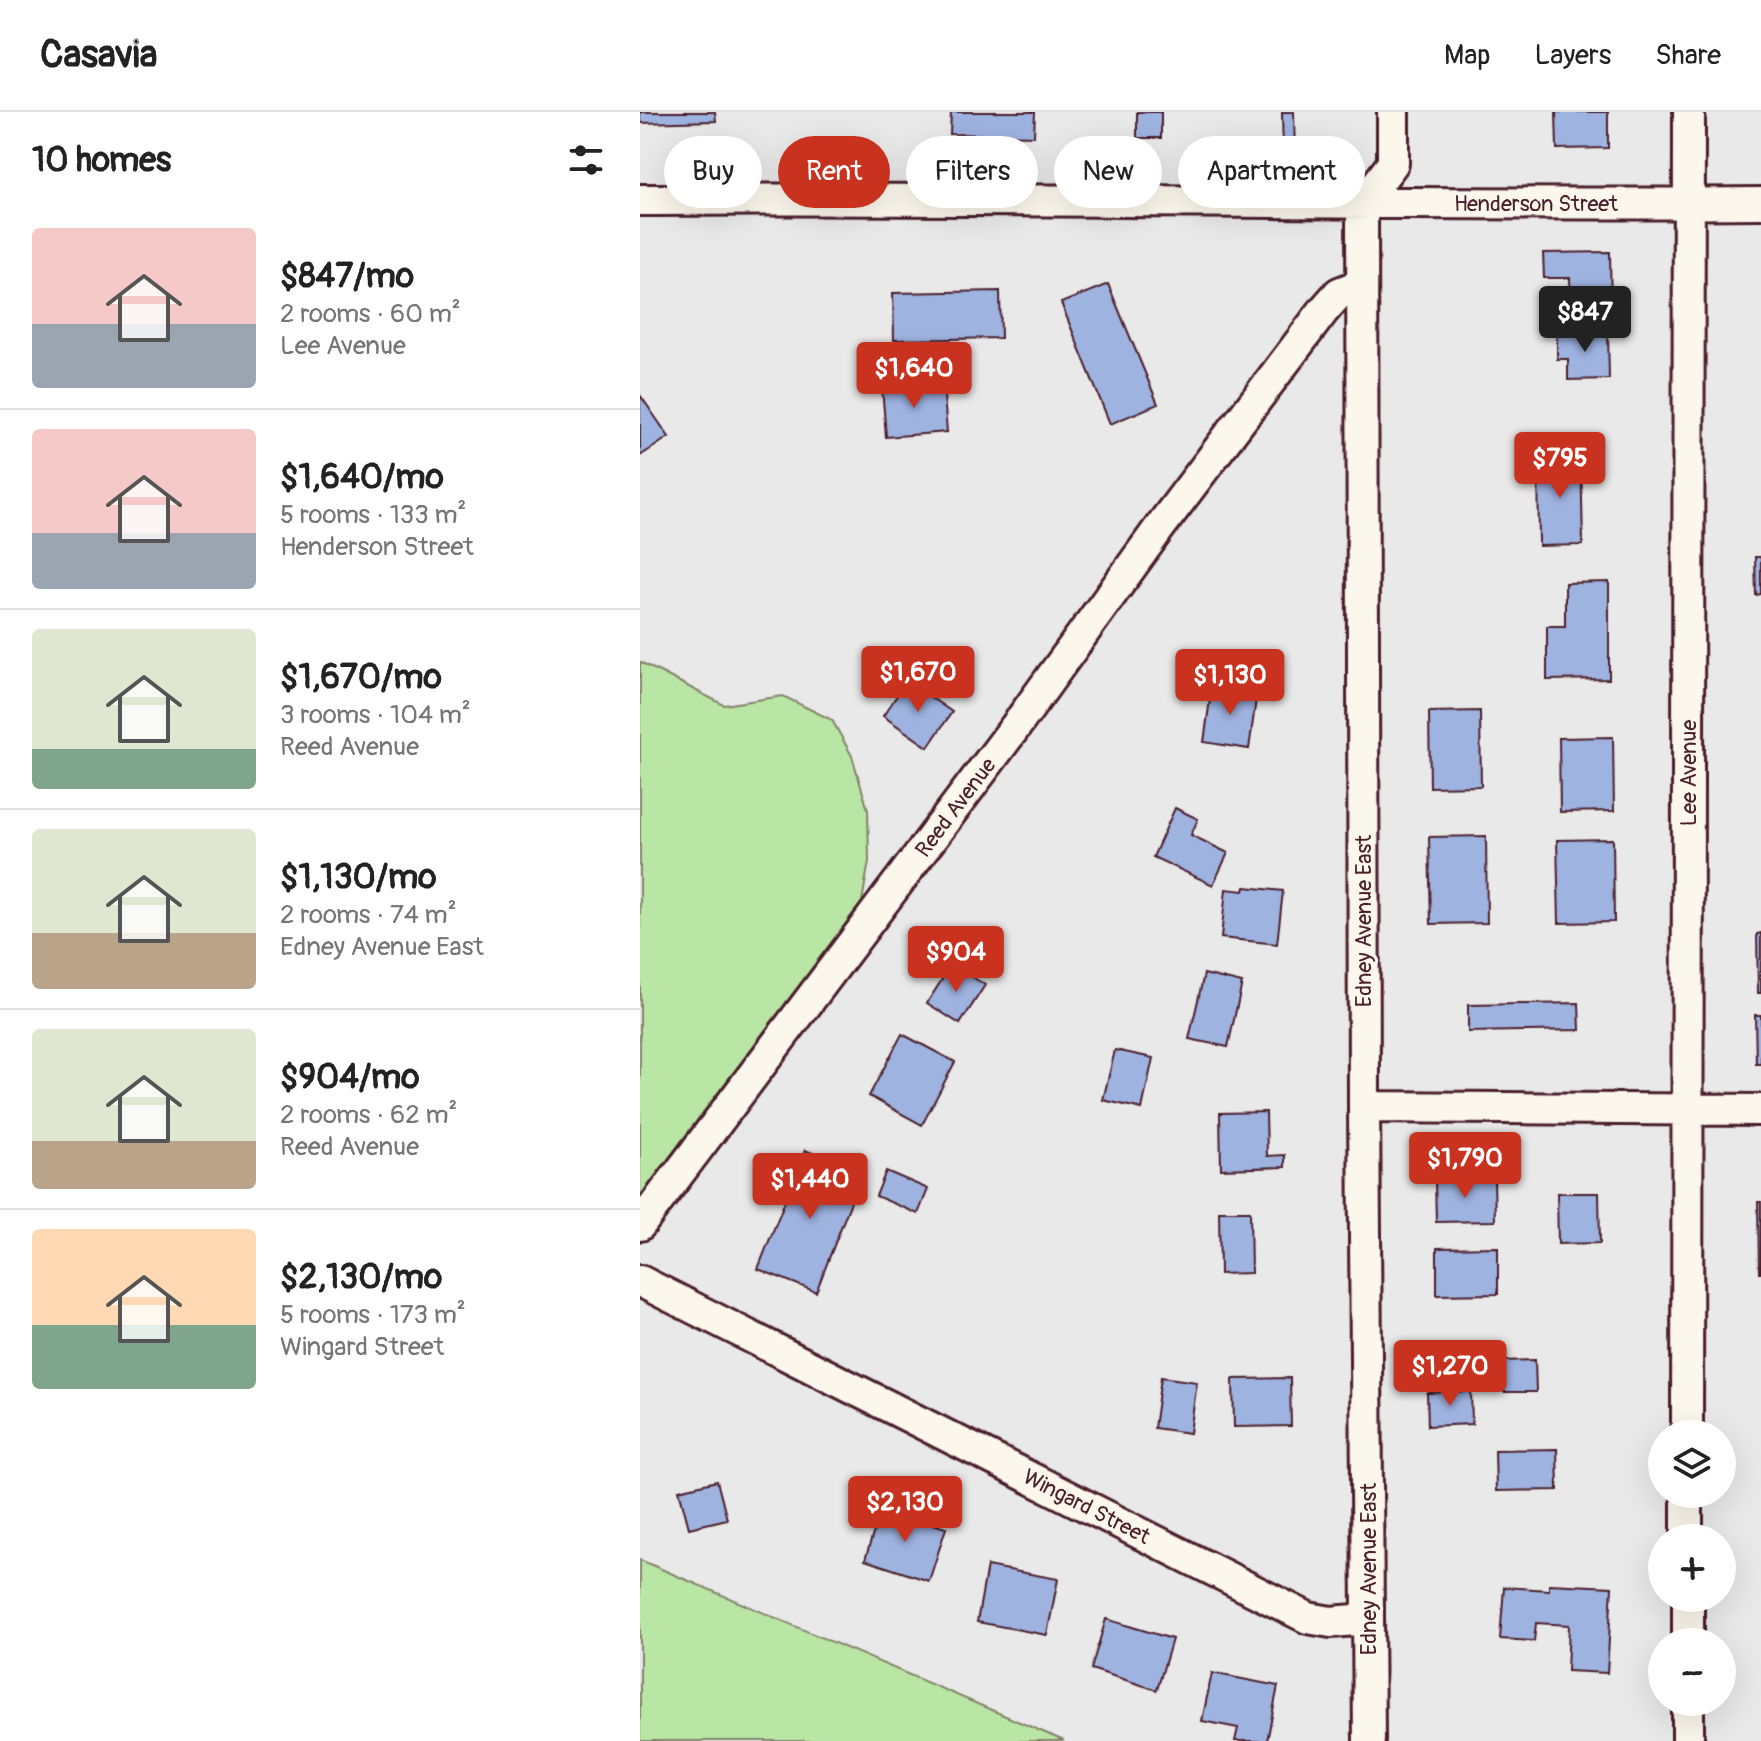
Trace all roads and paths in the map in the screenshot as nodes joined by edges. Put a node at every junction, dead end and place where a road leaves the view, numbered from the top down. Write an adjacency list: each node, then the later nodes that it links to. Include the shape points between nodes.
1 (1393, 112): 4 (street, via 1393,163)
2 (1689, 112): 8 (street, Lee Avenue)
3 (640, 200): 5 (street, Henderson Street)
4 (1365, 200)
5 (1178, 202)
6 (1761, 203): 8 (street, Henderson Street)
7 (1365, 204): 8 (street, Henderson Street)
8 (1689, 204): 12 (street, Lee Avenue)
9 (1362, 208): 10 (street, Edney Avenue East)
10 (1362, 284): 11 (street, Edney Avenue East); 14 (street, Reed Avenue, via 1339,293 1324,310)
11 (1364, 1107): 12 (street); 17 (street, Edney Avenue East)
12 (1687, 1109): 13 (street); 16 (street, Lee Avenue)
13 (1761, 1110)
14 (640, 1225)
15 (640, 1281): 17 (street, Wingard Street, via 1308,1618)
16 (1687, 1420)
17 (1368, 1619): 19 (street, Edney Avenue East)
18 (1688, 1716): 20 (street)
19 (1369, 1741)
20 (1688, 1741)

